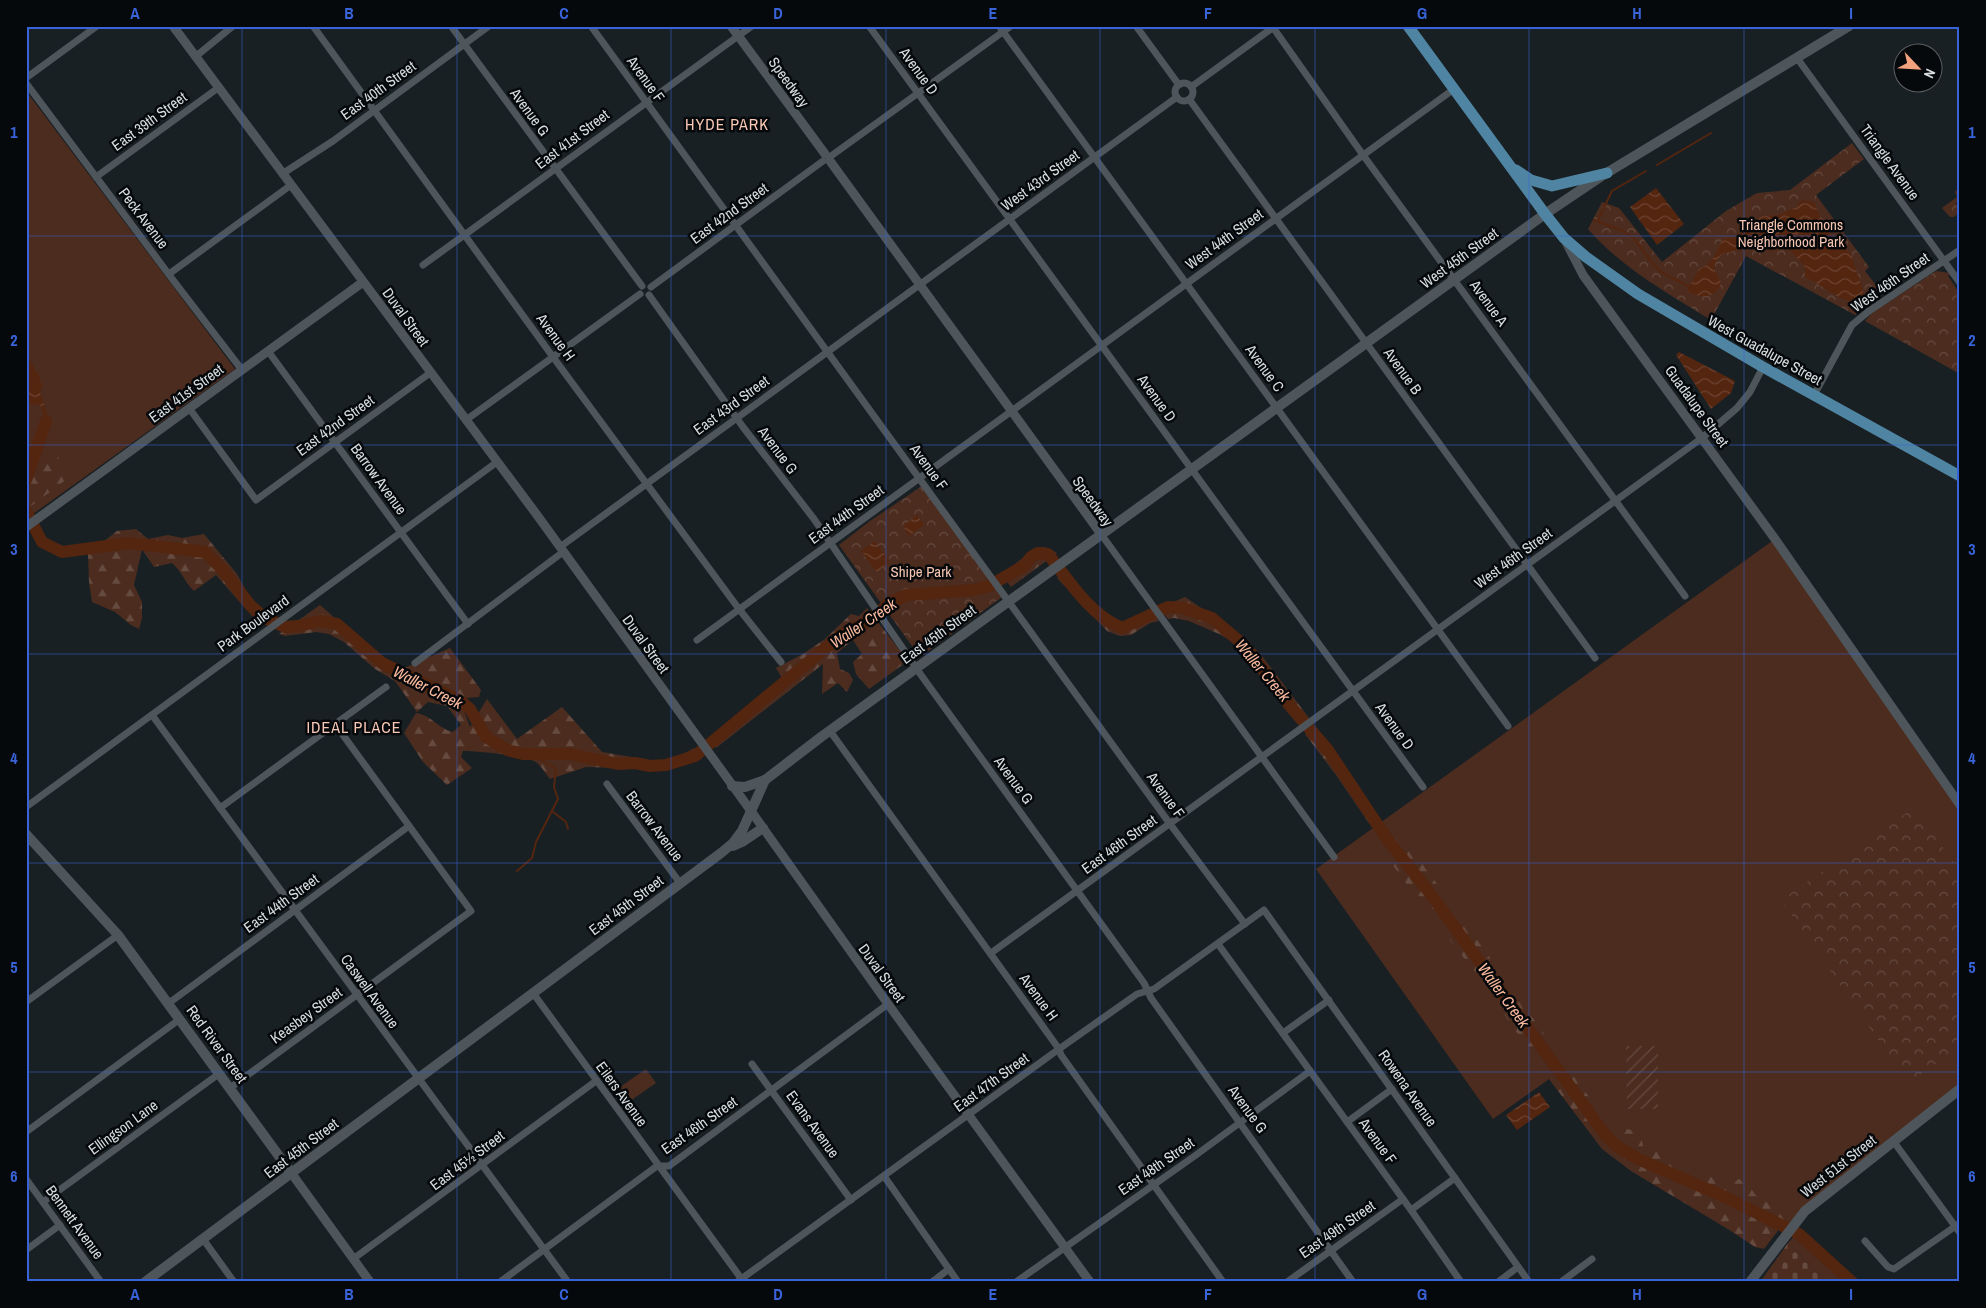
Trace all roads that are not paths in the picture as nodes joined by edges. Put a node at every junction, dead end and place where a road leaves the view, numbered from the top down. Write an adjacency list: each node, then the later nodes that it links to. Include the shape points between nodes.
1 (97, 26): 21 (street)
2 (173, 26): 19 (street, Duval Street)
3 (233, 26): 19 (street)
4 (313, 26): 31 (street, Avenue H)
5 (450, 26): 18 (street, Avenue G)
6 (488, 26): 18 (street, East 40th Street)
7 (591, 26): 30 (street, Avenue F)
8 (731, 26): 17 (street, Speedway)
9 (752, 26): 17 (street, East 41st Street)
10 (870, 26): 27 (street, Avenue D)
11 (1011, 26): 16 (street, East 42nd Street)
12 (1136, 26): 23 (street)
13 (1408, 26): 26 (main road, Guadalupe Street)
14 (1849, 26): 20 (main road, West 45th Street)
15 (1274, 27): 24 (street); 32 (street, Avenue A)
16 (1001, 29): 27 (street, East 42nd Street); 33 (street, Avenue C)
17 (738, 36): 30 (street, East 41st Street); 34 (street, Speedway)
18 (464, 45): 31 (street, East 40th Street); 36 (street, Avenue G)
19 (195, 57): 25 (street, Duval Street)
20 (1797, 58): 37 (main road, West 45th Street); 48 (street, Triangle Avenue)
21 (26, 78)
22 (26, 83): 39 (street, Peck Avenue)
23 (1179, 85): 24 (street, via 1184,83); 28 (street)
24 (1191, 87): 29 (street)
25 (218, 88): 38 (street, Duval Street); 39 (street, East 39th Street)
26 (1454, 89): 32 (street, West 44th Street); 35 (main road, Guadalupe Street)
27 (919, 94): 34 (street, East 42nd Street); 42 (street, Avenue D)
28 (1177, 97): 29 (street); 33 (street, West 43rd Street)
29 (1189, 99): 43 (street, Avenue B)
30 (646, 102): 36 (street, East 41st Street); 44 (street, Avenue F)
31 (374, 110): 38 (street, East 40th Street); 45 (street, Avenue H)
32 (1364, 155): 43 (street, West 44th Street); 51 (street, Avenue A)
33 (1094, 157): 42 (street, West 43rd Street); 54 (street, Avenue C)
34 (827, 158): 44 (street, East 42nd Street); 55 (street, Speedway)
35 (1508, 164): 37 (main road, via 1531,180 1552,186); 41 (main road, Guadalupe Street)
36 (555, 169): 45 (street, East 41st Street); 56 (street, Avenue G)
37 (1606, 173): 41 (main road, West 45th Street)
38 (282, 174): 40 (street, Duval Street)
39 (96, 177): 50 (street, Peck Avenue)
40 (291, 185): 50 (street); 52 (street, Duval Street)
41 (1545, 214): 46 (main road, Guadalupe Street); 51 (main road, West 45th Street)
42 (1010, 219): 55 (street, West 43rd Street); 61 (street, Avenue D)
43 (1275, 219): 54 (street, West 44th Street); 60 (street, Avenue B)
44 (736, 225): 57 (street, East 42nd Street); 63 (street, Avenue F)
45 (465, 234): 49 (street, East 41st Street); 64 (street, Avenue H)
46 (1564, 238): 65 (main road, West Guadalupe Street, via 1638,294); 74 (street, Guadalupe Street, via 1583,275)
47 (1960, 250): 48 (street, West 46th Street)
48 (1945, 260): 53 (street, Triangle Avenue); 68 (street, West 46th Street, via 1869,310 1852,326)
49 (423, 265)
50 (169, 274): 66 (street, Peck Avenue)
51 (1455, 279): 60 (main road, West 45th Street); 81 (street, Avenue A)
52 (363, 282): 62 (street, East 41st Street); 67 (street, Duval Street)
53 (1960, 283)
54 (1186, 284): 61 (street, West 44th Street); 70 (street, Avenue C)
55 (918, 285): 63 (street, East 43rd Street); 71 (street, Speedway)
56 (642, 286): 57 (street); 58 (street)
57 (651, 287): 59 (street)
58 (640, 294): 59 (street); 64 (street)
59 (649, 296): 72 (street, Avenue G)
60 (1366, 343): 70 (main road, West 45th Street); 87 (street, Avenue B)
61 (1102, 345): 71 (street, West 44th Street); 77 (street, Avenue D)
62 (268, 351): 66 (street, East 41st Street); 75 (street, Barrow Avenue)
63 (828, 352): 72 (street, East 43rd Street); 79 (street, Avenue F)
64 (553, 358): 73 (street); 80 (street, Avenue H)
65 (1763, 367): 68 (main road, West Guadalupe Street); 74 (street, West 46th Street, via 1738,408)
66 (242, 370): 69 (street, East 41st Street)
67 (430, 373): 73 (street, Duval Street); 75 (street, East 42nd Street)
68 (1814, 394): 78 (main road, West Guadalupe Street)
69 (189, 408): 75 (street, East 42nd Street, via 256,500); 82 (street, East 41st Street)
70 (1276, 408): 77 (main road, West 45th Street); 92 (street, Avenue C)
71 (1011, 411): 79 (street, East 44th Street); 84 (street, Speedway)
72 (737, 418): 80 (street, East 43rd Street); 85 (street, Avenue G, via 814,519)
73 (466, 420): 76 (street, Duval Street)
74 (1702, 438): 81 (street, West 46th Street); 109 (street, Guadalupe Street)
75 (335, 442): 83 (street, Barrow Avenue)
76 (497, 462): 83 (street, Park Boulevard); 86 (street, Duval Street)
77 (1192, 469): 84 (main road, West 45th Street); 99 (street, Avenue D)
78 (1960, 476)
79 (920, 478): 85 (street, East 44th Street); 89 (street, Avenue F)
80 (647, 483): 86 (street, East 43rd Street); 90 (street, Avenue H)
81 (1615, 500): 87 (street, West 46th Street); 88 (street, Avenue A)
82 (26, 527)
83 (401, 532): 91 (street, Barrow Avenue); 100 (street, Park Boulevard)
84 (1101, 534): 89 (main road, East 45th Street); 104 (street, Speedway)
85 (829, 544): 90 (street, East 44th Street); 97 (street, Avenue G)
86 (561, 550): 91 (street, East 43rd Street); 107 (street, Duval Street)
87 (1527, 565): 92 (street, West 46th Street); 94 (street, Avenue B)
88 (1684, 596)
89 (1009, 601): 97 (main road, East 45th Street); 113 (street, Avenue F)
90 (740, 609): 93 (street, East 44th Street); 95 (street, Avenue H)
91 (468, 624): 96 (street, East 43rd Street)
92 (1438, 630): 99 (street, West 46th Street); 102 (street, Avenue C)
93 (697, 640)
94 (1595, 658)
95 (781, 662)
96 (415, 663)
97 (917, 668): 103 (main road, East 45th Street); 120 (street, Avenue G)
98 (386, 687): 101 (street)
99 (1354, 692): 104 (street, West 46th Street); 108 (street, Avenue D)
100 (152, 714): 110 (street, Park Boulevard); 111 (street, Caswell Avenue)
101 (335, 724): 111 (street); 114 (street)
102 (1508, 726)
103 (830, 731): 105 (main road, East 45th Street); 126 (street, Avenue H)
104 (1262, 756): 113 (street, East 46th Street); 118 (street, Speedway)
105 (764, 780): 107 (main road, via 745,787); 112 (main road, East 45th Street)
106 (607, 784): 119 (street, Barrow Avenue)
107 (732, 786): 112 (street, Duval Street)
108 (1423, 787)
109 (1960, 804)
110 (26, 807)
111 (220, 808): 121 (street, Caswell Avenue)
112 (751, 811): 115 (street, Duval Street); 117 (main road, East 45th Street, via 742,831)
113 (1170, 824): 120 (street, East 46th Street); 123 (street, Avenue F)
114 (409, 826): 121 (street, East 44th Street); 129 (street, Keasbey Street, via 471,911)
115 (763, 828): 117 (main road); 133 (street, Duval Street)
116 (26, 834): 124 (main road, Red River Street)
117 (729, 847): 119 (main road, East 45th Street)
118 (1334, 857)
119 (680, 883): 128 (main road, East 45th Street)
120 (1077, 891): 126 (street, East 46th Street); 127 (street, Avenue G)
121 (295, 910): 129 (street, Caswell Avenue); 132 (street, East 44th Street)
122 (1264, 910): 123 (street, East 47th Street); 130 (street, Rowena Avenue)
123 (1245, 924): 125 (street, East 47th Street)
124 (118, 935): 131 (street); 132 (main road, Red River Street)
125 (1218, 944): 127 (street, East 47th Street); 135 (street, Avenue F)
126 (991, 953): 136 (street, Avenue H)
127 (1147, 991): 136 (street, East 47th Street); 147 (street, Avenue G)
128 (533, 993): 140 (main road, East 45th Street); 141 (street, Eilers Avenue)
129 (356, 995): 140 (street, Caswell Avenue); 142 (street, Keasbey Street)
130 (1329, 1000): 135 (street); 143 (street, Rowena Avenue)
131 (26, 1002)
132 (169, 1003): 134 (main road, Red River Street)
133 (888, 1004): 145 (street, East 46th Street); 146 (street, Duval Street)
134 (180, 1019): 139 (main road, Red River Street); 149 (street)
135 (1283, 1033): 138 (street, Avenue F)
136 (1059, 1049): 146 (street, East 47th Street); 157 (street, Avenue H)
137 (752, 1064): 145 (street, Evans Avenue)
138 (1310, 1071): 147 (street, East 48th Street); 148 (street, Avenue F)
139 (220, 1073): 142 (main road, Red River Street); 160 (street, Ellingson Lane)
140 (420, 1078): 151 (street, Caswell Avenue); 153 (main road, East 45th Street)
141 (596, 1081): 151 (street, East 45½ Street); 152 (street, Eilers Avenue)
142 (230, 1088): 153 (main road, Red River Street)
143 (1392, 1089): 148 (street); 155 (street, Rowena Avenue)
144 (1960, 1089): 150 (main road, West 51st Street)
145 (771, 1090): 152 (street, East 46th Street, via 668,1166); 159 (street, Evans Avenue)
146 (969, 1114): 154 (street, East 47th Street); 166 (street, Duval Street)
147 (1240, 1121): 157 (street, East 48th Street); 168 (street, Avenue G)
148 (1347, 1122): 158 (street, Avenue F)
149 (26, 1132)
150 (1894, 1142): 163 (street); 192 (main road, West 51st Street, via 1813,1204)
151 (483, 1164): 167 (street, Caswell Avenue); 170 (street, East 45½ Street)
152 (657, 1166): 167 (street, East 46th Street); 174 (street, Eilers Avenue)
153 (292, 1174): 164 (main road, East 45th Street); 170 (street, Red River Street)
154 (884, 1176): 159 (street, East 47th Street); 173 (street)
155 (1455, 1178): 161 (street); 172 (street, Rowena Avenue)
156 (26, 1179): 160 (street, Bennett Avenue)
157 (1153, 1186): 166 (street, East 48th Street); 185 (street, Avenue H)
158 (1403, 1199): 161 (street, Avenue F); 168 (street, East 49th Street)
159 (851, 1200): 174 (street, East 47th Street)
160 (44, 1202): 162 (street, Bennett Avenue)
161 (1411, 1210): 188 (street, Avenue F)
162 (60, 1225): 169 (street); 175 (street, Bennett Avenue)
163 (1958, 1227): 165 (street, via 1894,1269 1888,1267)
164 (203, 1239): 176 (main road, East 45th Street); 177 (street)
165 (1865, 1241)
166 (1066, 1247): 183 (street, East 48th Street); 184 (street, Duval Street)
167 (544, 1248): 179 (street, East 46th Street); 180 (street, Caswell Avenue)
168 (1330, 1249): 186 (street, East 49th Street); 187 (street, Avenue G)
169 (26, 1250)
170 (353, 1259): 178 (street, Red River Street)
171 (1592, 1259): 191 (street)
172 (1518, 1267): 189 (street); 190 (street, Rowena Avenue)
173 (949, 1269): 181 (street); 182 (street)
174 (740, 1281)
175 (101, 1282)
176 (145, 1282)
177 (234, 1282)
178 (370, 1282)
179 (500, 1282)
180 (568, 1282)
181 (932, 1282)
182 (958, 1282)
183 (1016, 1282)
184 (1090, 1282)
185 (1222, 1282)
186 (1287, 1282)
187 (1353, 1282)
188 (1461, 1282)
189 (1498, 1282)
190 (1529, 1282)
191 (1561, 1282)
192 (1750, 1282)

